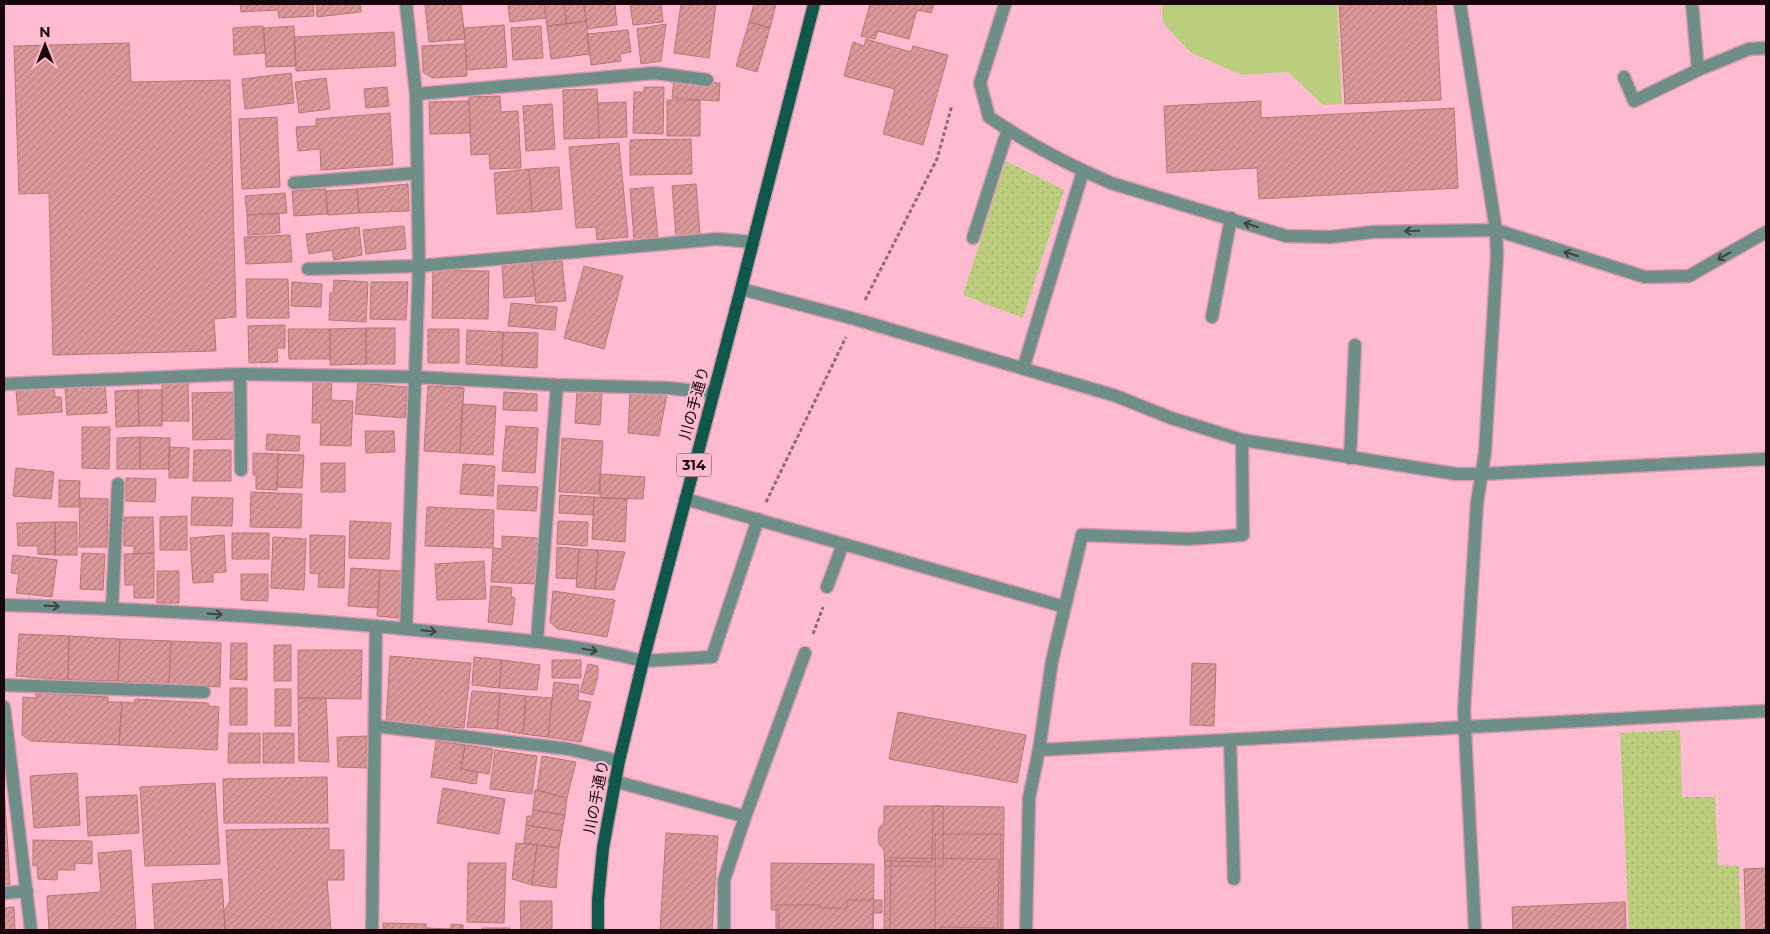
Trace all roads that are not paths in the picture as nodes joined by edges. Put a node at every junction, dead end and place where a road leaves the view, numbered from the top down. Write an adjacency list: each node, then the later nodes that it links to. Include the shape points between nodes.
1 (406, 4): 10 (street)
2 (814, 4): 19 (main road, 川の手通り / 314)
3 (1005, 4): 11 (street, via 980,83 989,117)
4 (1460, 4): 16 (street)
5 (1692, 4): 7 (street)
6 (1766, 48): 7 (street, via 1749,49)
7 (1698, 70): 8 (street, via 1634,101)
8 (1624, 77)
9 (707, 80): 10 (street, via 655,73)
10 (416, 94): 13 (street)
11 (1008, 129): 12 (street); 18 (street)
12 (1083, 171): 15 (street, via 1111,183); 25 (street)
13 (417, 173): 14 (street); 20 (street)
14 (294, 183)
15 (1231, 218): 16 (street, one-way to 15, via 1286,236); 23 (street)
16 (1496, 230): 17 (street, one-way to 16, via 1689,276 1645,277); 35 (street)
17 (1766, 232)
18 (973, 238)
19 (753, 242): 20 (street, via 717,239); 22 (main road, 川の手通り / 314)
20 (419, 266): 21 (street); 27 (street)
21 (308, 268)
22 (742, 290): 25 (street, via 855,319); 30 (main road, 川の手通り / 314)
23 (1212, 317)
24 (1355, 345): 32 (street)
25 (1023, 369): 31 (street, via 1116,396)
26 (240, 374): 27 (street); 28 (street); 34 (street)
27 (415, 376): 29 (street); 45 (street)
28 (4, 384)
29 (557, 385): 30 (street, via 669,388); 46 (street)
30 (713, 393): 37 (main road, 川の手通り / 314)
31 (1242, 440): 32 (street); 42 (street, via 1243,535 1189,540 1082,535)
32 (1350, 458): 35 (street, via 1456,474)
33 (1766, 459): 35 (street)
34 (241, 470)
35 (1482, 474): 54 (street, via 1477,503)
36 (118, 484): 43 (street)
37 (685, 499): 38 (street); 48 (main road, 川の手通り / 314)
38 (758, 520): 39 (street); 48 (street, via 712,657)
39 (843, 544): 40 (street); 42 (street)
40 (827, 587)
41 (4, 605): 43 (street, one-way to 43)
42 (1065, 606): 56 (street, via 1052,661)
43 (112, 608): 44 (street, one-way to 44)
44 (376, 626): 45 (street); 53 (street)
45 (406, 629): 46 (street, one-way to 46)
46 (537, 641): 48 (street, one-way to 48)
47 (805, 653): 60 (street)
48 (643, 661): 57 (main road, 川の手通り / 314)
49 (4, 685): 50 (street)
50 (204, 692)
51 (4, 707): 58 (street)
52 (1766, 711): 54 (street)
53 (374, 726): 57 (street, via 569,749); 65 (street)
54 (1464, 727): 55 (street); 69 (street)
55 (1230, 740): 56 (street); 61 (street)
56 (1039, 750): 68 (street, via 1029,798)
57 (619, 761): 59 (main road, 川の手通り / 314)
58 (8, 768): 62 (street)
59 (614, 781): 60 (street); 66 (main road, 川の手通り / 314, via 603,848)
60 (742, 816): 67 (street, via 724,880)
61 (1234, 879)
62 (26, 892): 63 (street); 64 (street)
63 (4, 893)
64 (31, 930)
65 (372, 930)
66 (598, 930)
67 (724, 930)
68 (1026, 930)
69 (1475, 930)

